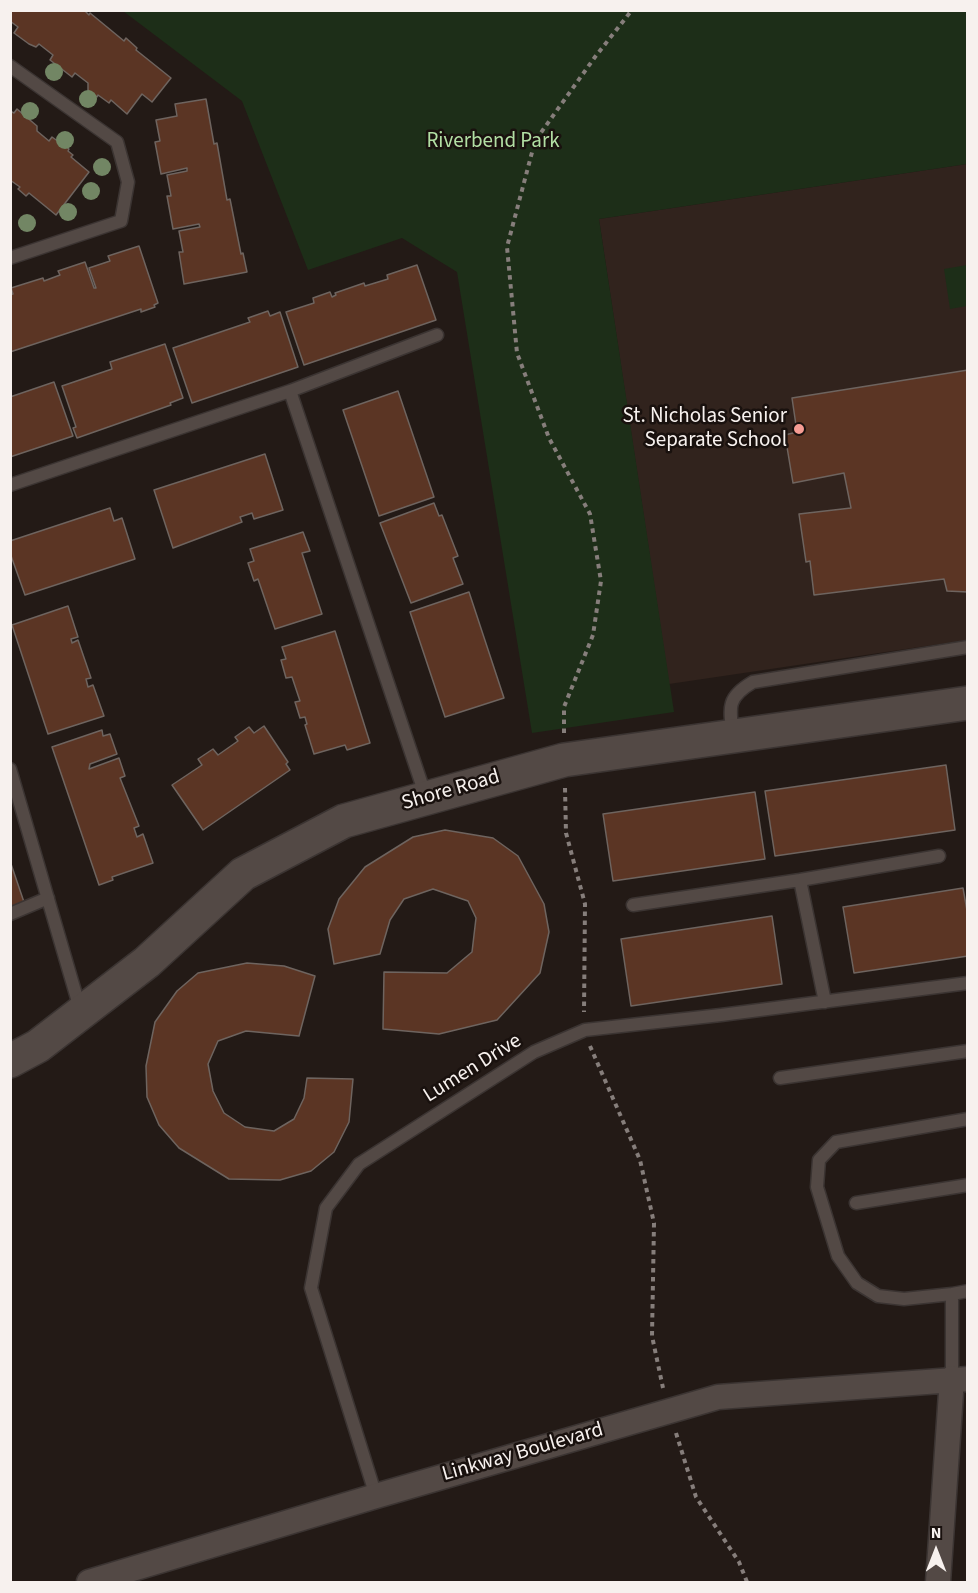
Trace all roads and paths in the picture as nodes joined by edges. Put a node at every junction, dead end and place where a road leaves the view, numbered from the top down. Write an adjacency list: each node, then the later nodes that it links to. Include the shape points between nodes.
1 (632, 10): 10 (path, via 535,141 507,247 517,353 549,438 590,514 601,581 593,635 564,707)
2 (10, 66): 3 (lane, via 117,142 128,182 121,221)
3 (10, 258)
4 (437, 335): 5 (lane)
5 (290, 391): 6 (lane); 12 (lane)
6 (10, 485)
7 (968, 647): 9 (lane, via 753,682 738,691 729,708)
8 (968, 703): 9 (street, Shore Road)
9 (734, 736): 10 (street, Shore Road)
10 (564, 760): 12 (street, Shore Road); 21 (path, via 566,833 585,904)
11 (10, 769): 15 (lane)
12 (426, 798): 20 (street, Shore Road, via 344,821 243,874 147,962)
13 (939, 856): 14 (lane)
14 (800, 880): 16 (lane); 19 (lane)
15 (48, 898): 17 (lane); 20 (lane)
16 (633, 905)
17 (10, 914)
18 (968, 982): 19 (lane, Lumen Drive)
19 (825, 1002): 21 (lane, Lumen Drive)
20 (81, 1013): 23 (street, Shore Road, via 38,1046)
21 (585, 1030): 31 (path, via 640,1160 654,1223 652,1336); 32 (lane, Lumen Drive, via 534,1052 359,1164 326,1208 311,1288)
22 (968, 1052): 24 (lane)
23 (10, 1061)
24 (780, 1078)
25 (968, 1119): 29 (lane, via 836,1142 819,1160 817,1187 838,1256 857,1283 878,1296 895,1298)
26 (968, 1185): 27 (lane)
27 (856, 1203)
28 (968, 1291): 29 (lane)
29 (952, 1294): 30 (lane)
30 (960, 1378): 31 (street, Linkway Boulevard, via 718,1397); 35 (street)
31 (668, 1410): 32 (street, Linkway Boulevard); 34 (path, via 696,1497 739,1562)
32 (376, 1496): 33 (street, Linkway Boulevard)
33 (88, 1582)
34 (747, 1582)
35 (938, 1582)

